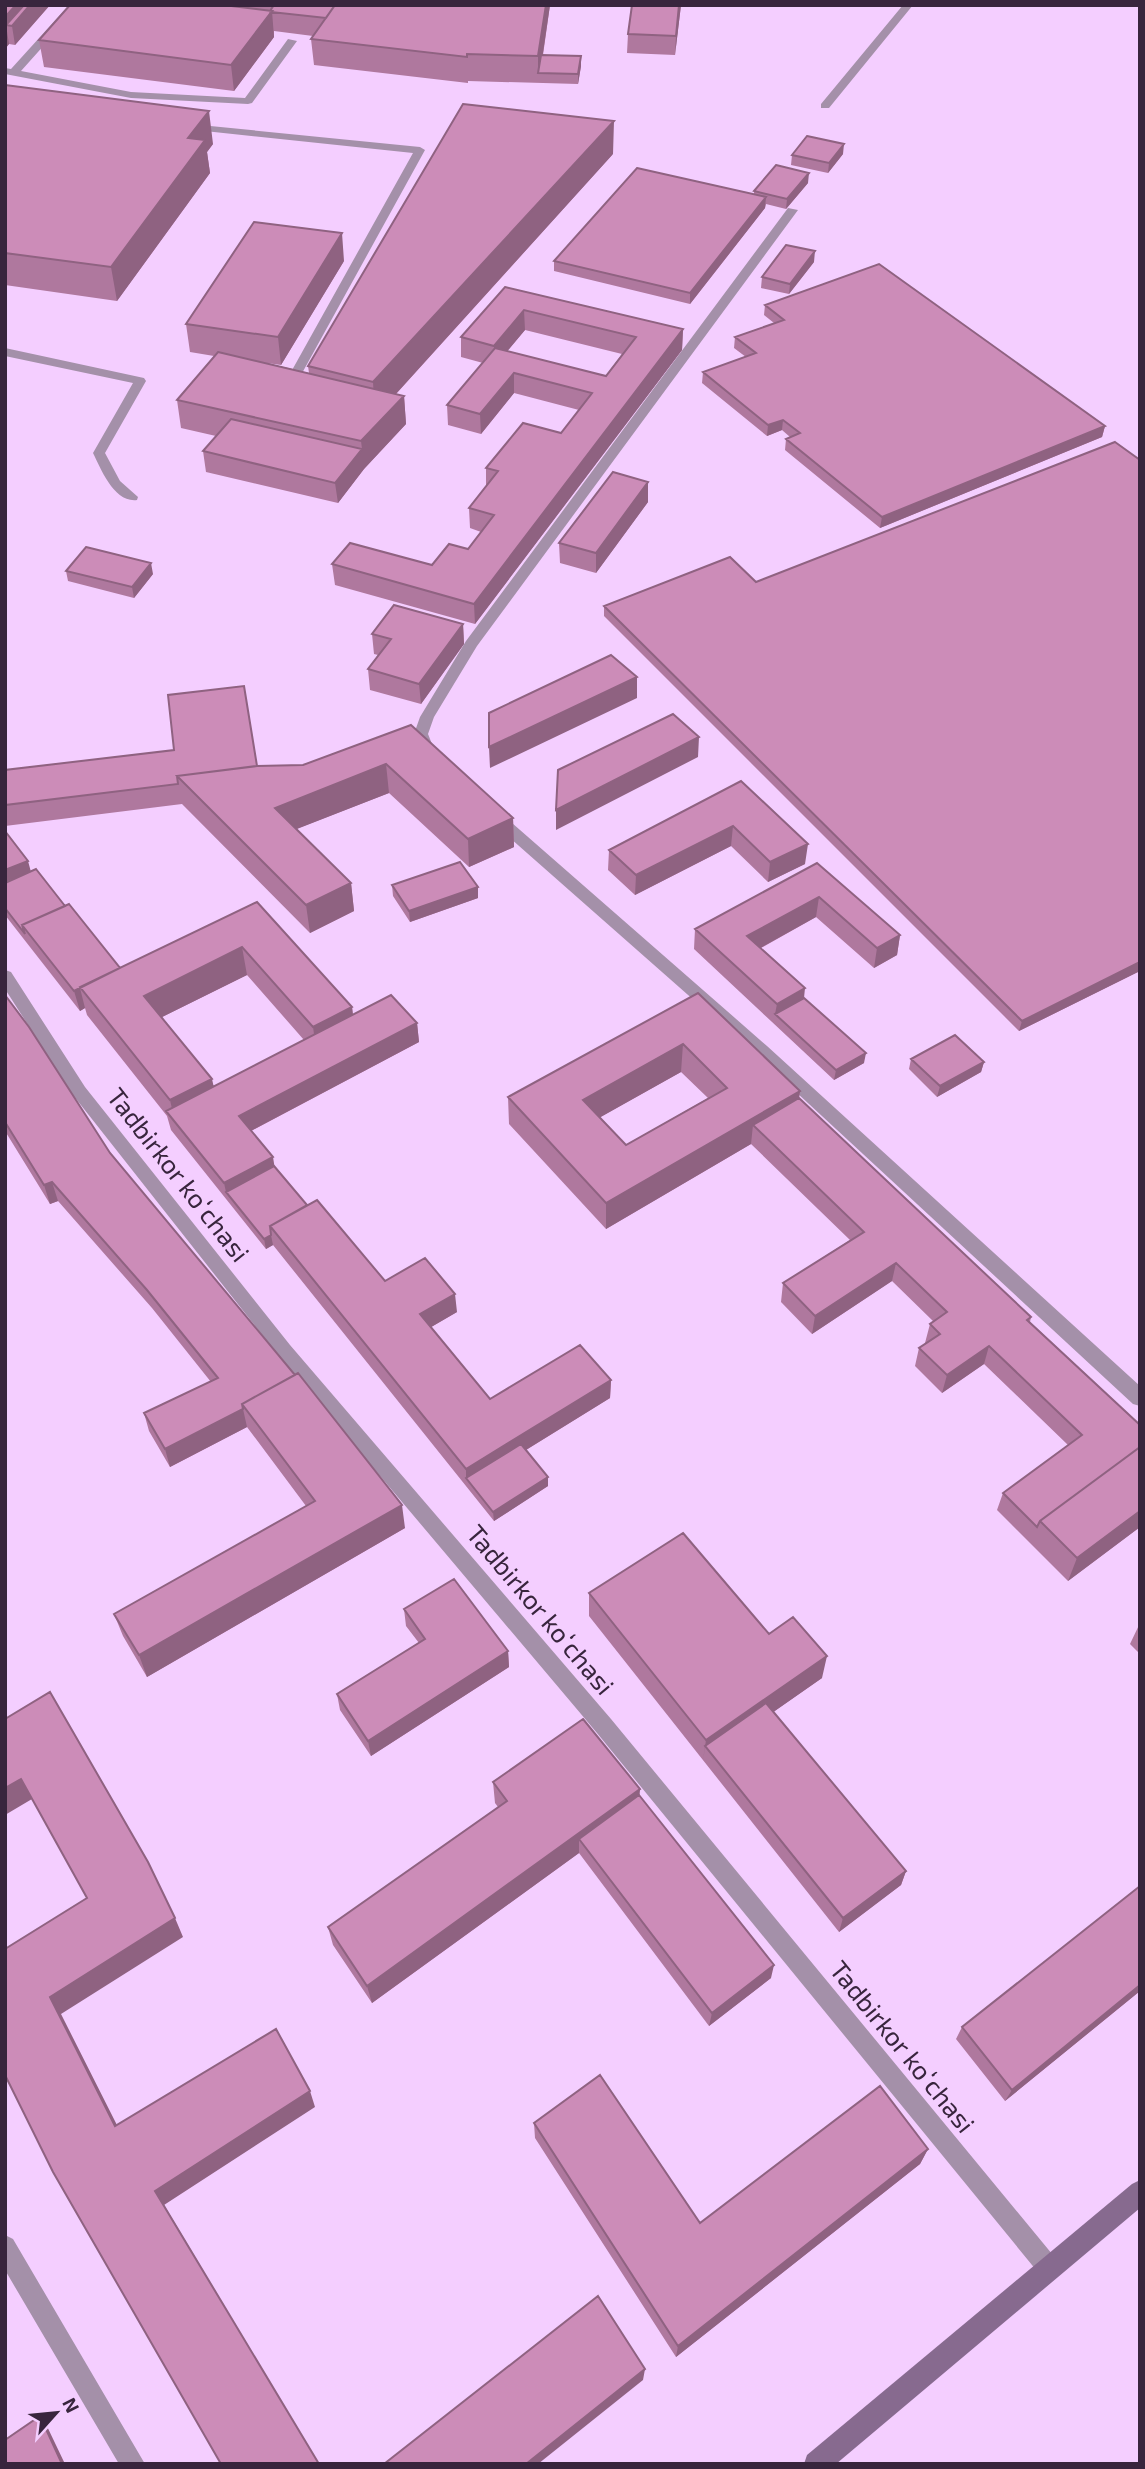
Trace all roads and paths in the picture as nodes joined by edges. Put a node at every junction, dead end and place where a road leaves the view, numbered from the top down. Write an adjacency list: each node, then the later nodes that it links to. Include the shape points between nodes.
1 (75, 5): 4 (street)
2 (908, 5): 5 (street)
3 (292, 41): 4 (street, via 248,101 131,95)
4 (9, 71)
5 (825, 106)
6 (171, 125): 9 (street, via 421,150)
7 (792, 210): 11 (street, via 471,644 421,734)
8 (5, 352): 10 (street, via 140,381 99,453 115,483)
9 (297, 372)
10 (132, 497)
11 (439, 763)
12 (484, 807): 14 (street, via 761,1050)
13 (5, 976): 17 (street, Tadbirkor koʻchasi, via 79,1091 284,1350 604,1726)
14 (1140, 1398)
15 (1140, 2192): 17 (main road)
16 (5, 2247): 18 (street)
17 (1049, 2268): 19 (main road)
18 (133, 2464)
19 (816, 2464)

